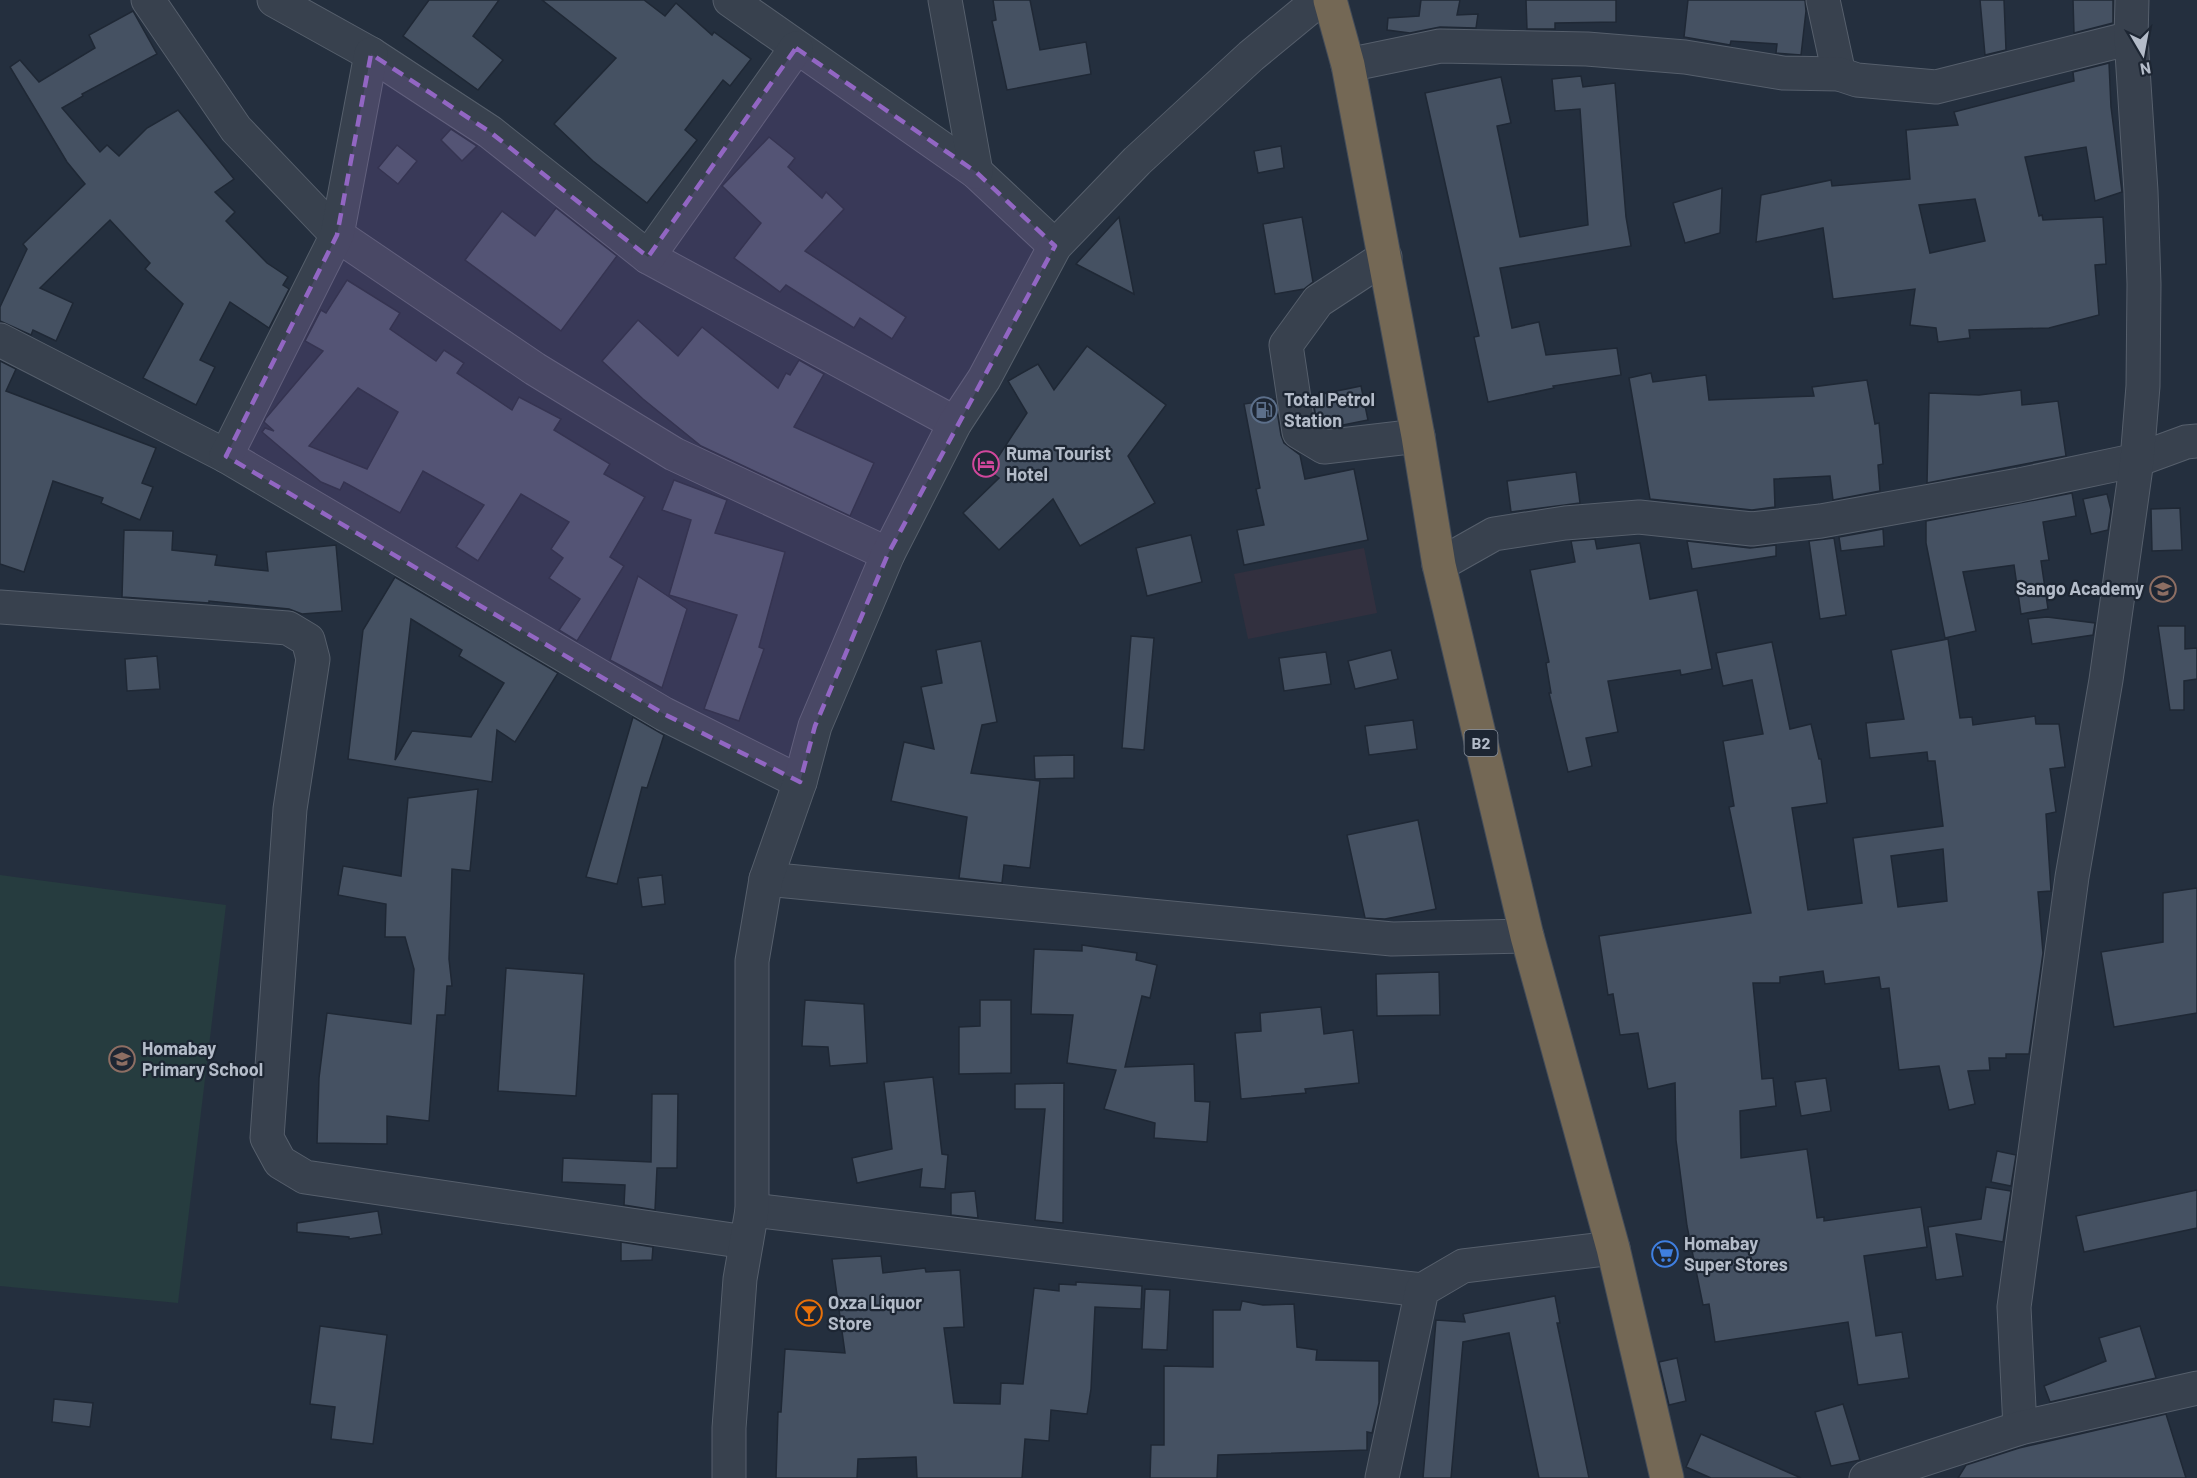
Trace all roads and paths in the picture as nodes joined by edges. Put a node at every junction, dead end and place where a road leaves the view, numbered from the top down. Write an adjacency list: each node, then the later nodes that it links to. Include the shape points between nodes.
1 (148, 0): 15 (street, via 236,129)
2 (274, 0): 11 (street)
3 (730, 0): 10 (street)
4 (945, 0): 14 (street)
5 (1320, 0): 16 (street, via 1251,56 1137,160)
6 (1330, 0): 12 (highway, B2)
7 (1823, 0): 13 (street)
8 (2132, 0): 9 (street)
9 (2131, 38): 13 (street, via 1936,87 1857,80); 24 (street, via 2144,284)
10 (796, 48): 14 (street); 17 (street)
11 (371, 54): 15 (street); 17 (street, via 490,132)
12 (1348, 65): 13 (street, via 1440,46 1587,49 1685,57 1784,73); 18 (highway, B2)
13 (1839, 74)
14 (976, 172): 16 (street)
15 (337, 235): 23 (street); 25 (street, via 535,369 674,454)
16 (1055, 246): 20 (street, via 984,379)
17 (648, 257): 20 (street)
18 (1385, 257): 21 (highway, B2); 21 (street, via 1318,301 1286,345 1299,432 1324,447)
19 (0, 340): 23 (street)
20 (955, 423): 25 (street)
21 (1418, 436): 26 (highway, B2)
22 (2197, 441): 24 (street)
23 (226, 456): 28 (street, via 664,714)
24 (2138, 460): 26 (street, via 1833,519 1764,528 1639,517 1565,522 1494,534); 35 (street, via 2072,877 2014,1307)
25 (888, 554): 28 (street, via 815,726)
26 (1439, 565): 30 (highway, B2)
27 (0, 608): 31 (street, via 288,628 308,639 313,659 290,809 267,1138 280,1162 304,1177)
28 (800, 782): 29 (street)
29 (766, 879): 30 (street, via 1392,939); 31 (street, via 752,961)
30 (1527, 936): 32 (highway, B2)
31 (749, 1226): 33 (street); 36 (street, via 740,1279)
32 (1613, 1248): 33 (street, via 1463,1266); 38 (highway, B2)
33 (1422, 1290): 37 (street)
34 (2197, 1388): 35 (street)
35 (2020, 1428): 39 (street)
36 (729, 1478)
37 (1382, 1478)
38 (1667, 1478)
39 (1866, 1478)

